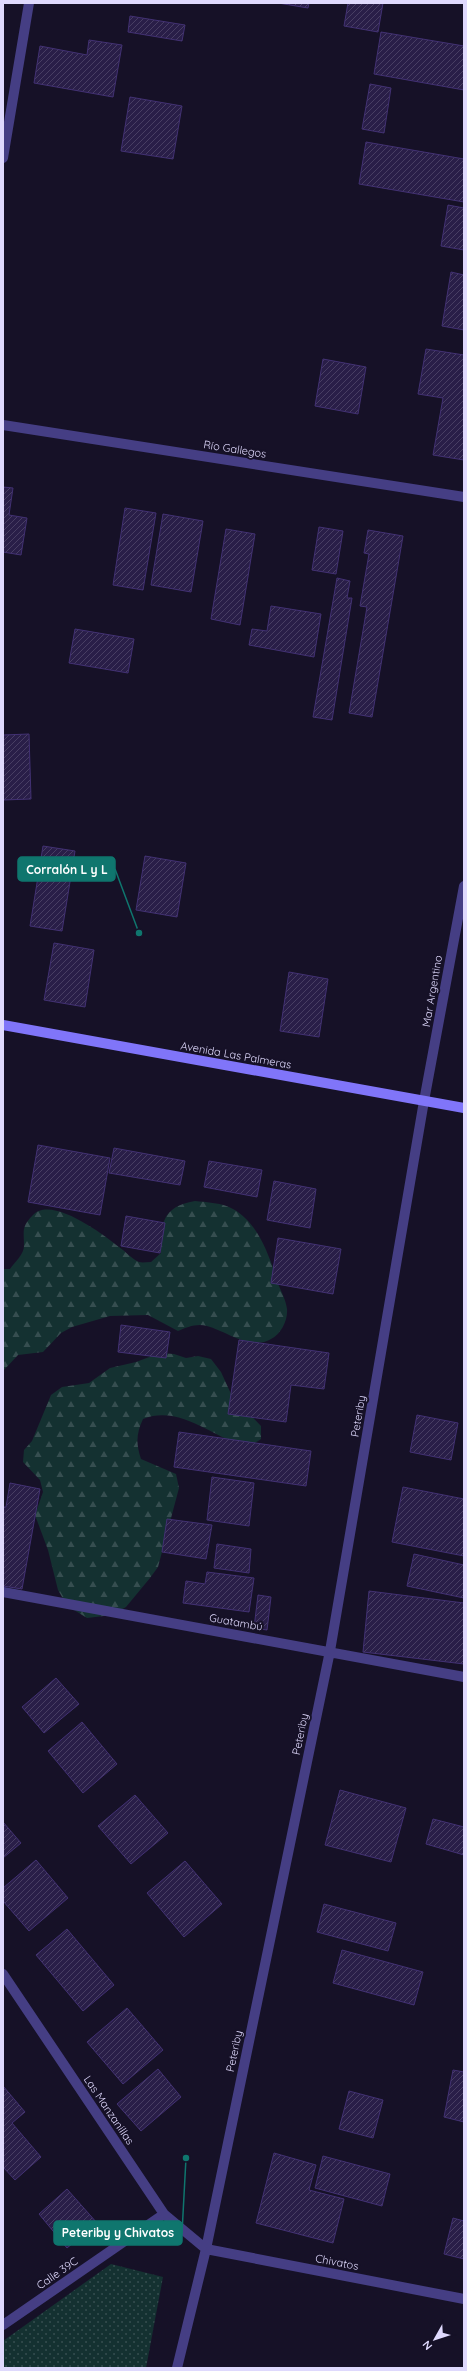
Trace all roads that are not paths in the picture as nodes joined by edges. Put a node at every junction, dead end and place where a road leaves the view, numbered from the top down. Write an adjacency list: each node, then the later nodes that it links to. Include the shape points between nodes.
1 (29, 3): 2 (street)
2 (3, 158)
3 (3, 425): 4 (street, Río Gallegos)
4 (464, 497)
5 (464, 886): 7 (street, Mar Argentino)
6 (3, 1025): 7 (main road, Avenida Las Palmeras)
7 (424, 1101): 8 (main road, Avenida Las Palmeras); 10 (street, Peteriby)
8 (464, 1108)
9 (3, 1592): 10 (street, Guatambú)
10 (330, 1651): 11 (street, Guatambú); 14 (street, Peteriby)
11 (464, 1677)
12 (3, 1974): 13 (street, Las Manzanillas)
13 (164, 2214): 14 (street, Las Manzanillas); 16 (street, Calle 39C)
14 (206, 2249): 15 (street, Chivatos); 17 (street, Peteriby)
15 (464, 2299)
16 (3, 2325)
17 (177, 2368)

